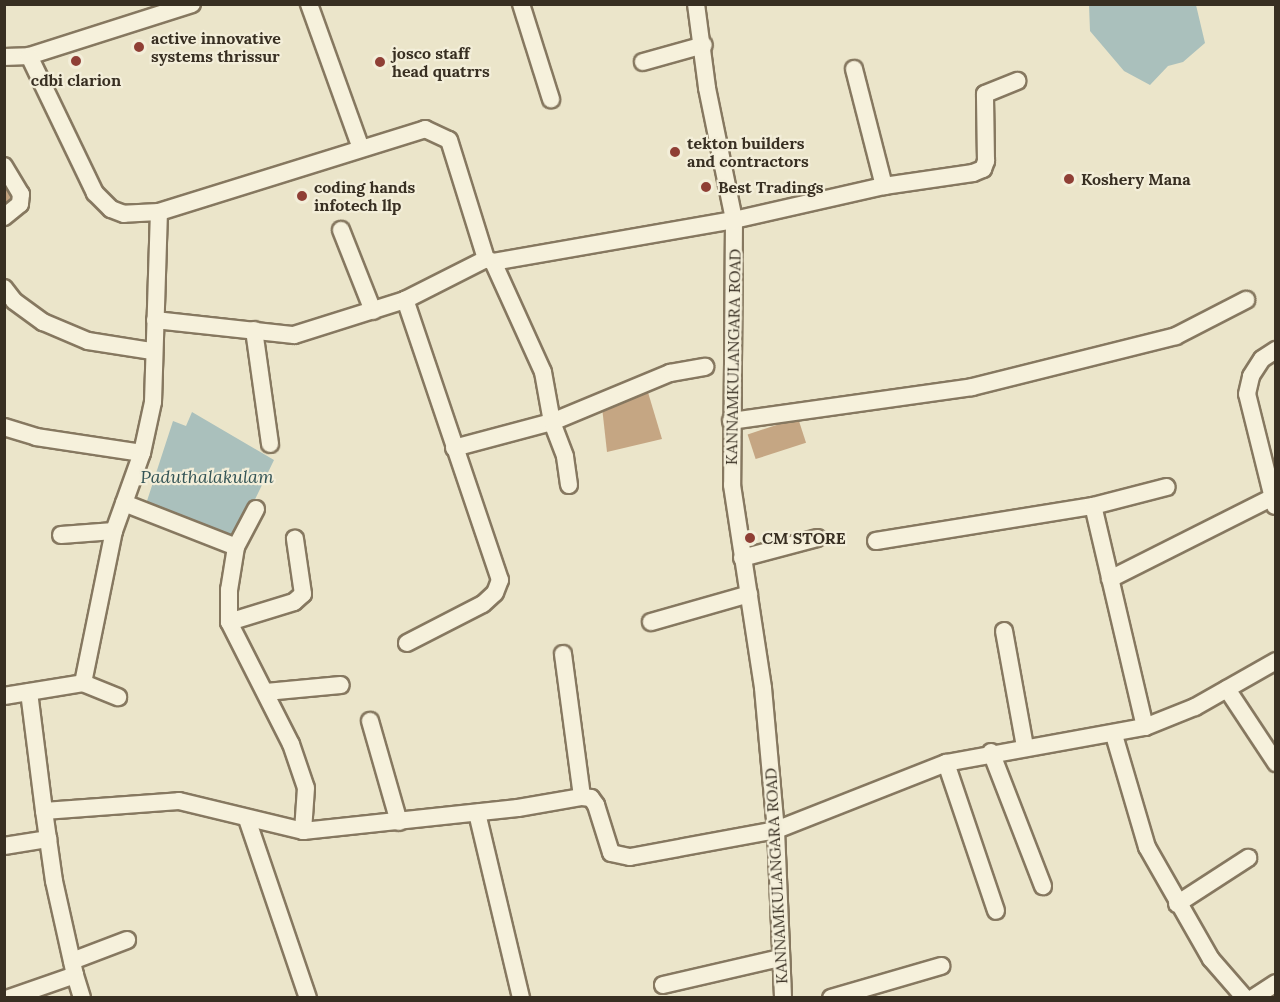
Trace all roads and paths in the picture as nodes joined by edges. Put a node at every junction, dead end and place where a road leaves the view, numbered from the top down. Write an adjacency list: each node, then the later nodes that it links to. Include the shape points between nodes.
1 (192, 4): 6 (street)
2 (309, 4): 12 (street)
3 (521, 4): 11 (street)
4 (696, 4): 5 (street, KANNAMKULANGARA ROAD)
5 (704, 45): 8 (street); 17 (street, KANNAMKULANGARA ROAD, via 707,88)
6 (29, 56): 7 (street); 15 (street, via 95,193 124,214)
7 (4, 57)
8 (643, 62)
9 (854, 69): 14 (street)
10 (1018, 81): 14 (street, via 985,94 986,160 982,169)
11 (551, 99)
12 (360, 146): 15 (street); 19 (street, via 425,129 449,140)
13 (4, 166): 16 (street, via 21,194 20,204)
14 (884, 186): 17 (street)
15 (159, 212): 24 (street)
16 (4, 217)
17 (734, 220): 19 (street); 29 (street, KANNAMKULANGARA ROAD)
18 (341, 230): 23 (street)
19 (490, 260): 21 (street); 30 (street, via 543,372)
20 (4, 288): 27 (street, via 14,301 43,322 88,341)
21 (405, 300): 23 (street); 33 (street)
22 (1246, 300): 29 (street, via 1176,336 982,384)
23 (373, 311): 25 (street, via 294,334)
24 (155, 320): 25 (street); 27 (street)
25 (254, 330): 32 (street)
26 (1275, 350): 38 (street, via 1262,359 1251,376 1247,394)
27 (152, 351): 34 (street, via 153,402)
28 (705, 367): 30 (street, via 670,373)
29 (730, 421): 47 (street, KANNAMKULANGARA ROAD, via 732,485)
30 (552, 422): 33 (street); 35 (street, via 565,456)
31 (4, 427): 34 (street, via 36,437)
32 (270, 444)
33 (454, 448): 53 (street, via 500,580 495,593 483,604)
34 (142, 453): 37 (street)
35 (569, 485)
36 (1167, 487): 39 (street)
37 (124, 502): 41 (street); 46 (street)
38 (1274, 502): 48 (street)
39 (1094, 506): 45 (street); 48 (street)
40 (256, 509): 46 (street)
41 (114, 531): 42 (street); 56 (street)
42 (62, 535)
43 (817, 538): 47 (street)
44 (295, 539): 50 (street, via 303,594 294,602)
45 (876, 540)
46 (236, 547): 50 (street)
47 (742, 558): 49 (street, KANNAMKULANGARA ROAD)
48 (1110, 579): 64 (street)
49 (749, 594): 51 (street); 75 (street, KANNAMKULANGARA ROAD, via 763,688)
50 (229, 622): 60 (street, via 253,674)
51 (651, 622)
52 (1004, 631): 66 (street)
53 (407, 643)
54 (562, 654): 70 (street)
55 (1275, 661): 58 (street)
56 (83, 683): 59 (street); 62 (street)
57 (341, 685): 60 (street)
58 (1227, 689): 64 (street, via 1196,707); 69 (street)
59 (29, 692): 61 (street); 71 (street)
60 (266, 692): 76 (street, via 291,744 306,788)
61 (4, 696)
62 (118, 697)
63 (370, 722): 74 (street)
64 (1145, 726): 65 (street)
65 (1114, 735): 66 (street); 81 (street, via 1147,847)
66 (1025, 746): 67 (street)
67 (991, 752): 68 (street); 80 (street)
68 (946, 762): 75 (street); 82 (street)
69 (1275, 763)
70 (582, 797): 72 (street); 75 (street, via 591,798 596,805 606,846 617,857 696,847)
71 (44, 811): 73 (street, via 179,801); 77 (street)
72 (477, 813): 74 (street); 92 (street)
73 (247, 819): 76 (street); 91 (street)
74 (399, 822): 76 (street)
75 (776, 830): 84 (street, KANNAMKULANGARA ROAD)
76 (303, 831)
77 (48, 839): 78 (street); 86 (street)
78 (4, 846)
79 (1248, 858): 81 (street)
80 (1043, 886)
81 (1177, 904): 95 (street, via 1211,959)
82 (996, 911)
83 (127, 940): 86 (street)
84 (780, 958): 88 (street); 93 (street, KANNAMKULANGARA ROAD)
85 (941, 966): 94 (street)
86 (74, 968): 89 (street); 90 (street)
87 (1275, 983): 96 (street)
88 (663, 985)
89 (9, 998)
90 (82, 998)
91 (308, 998)
92 (521, 998)
93 (783, 998)
94 (831, 998)
95 (1245, 998)
96 (1253, 998)

